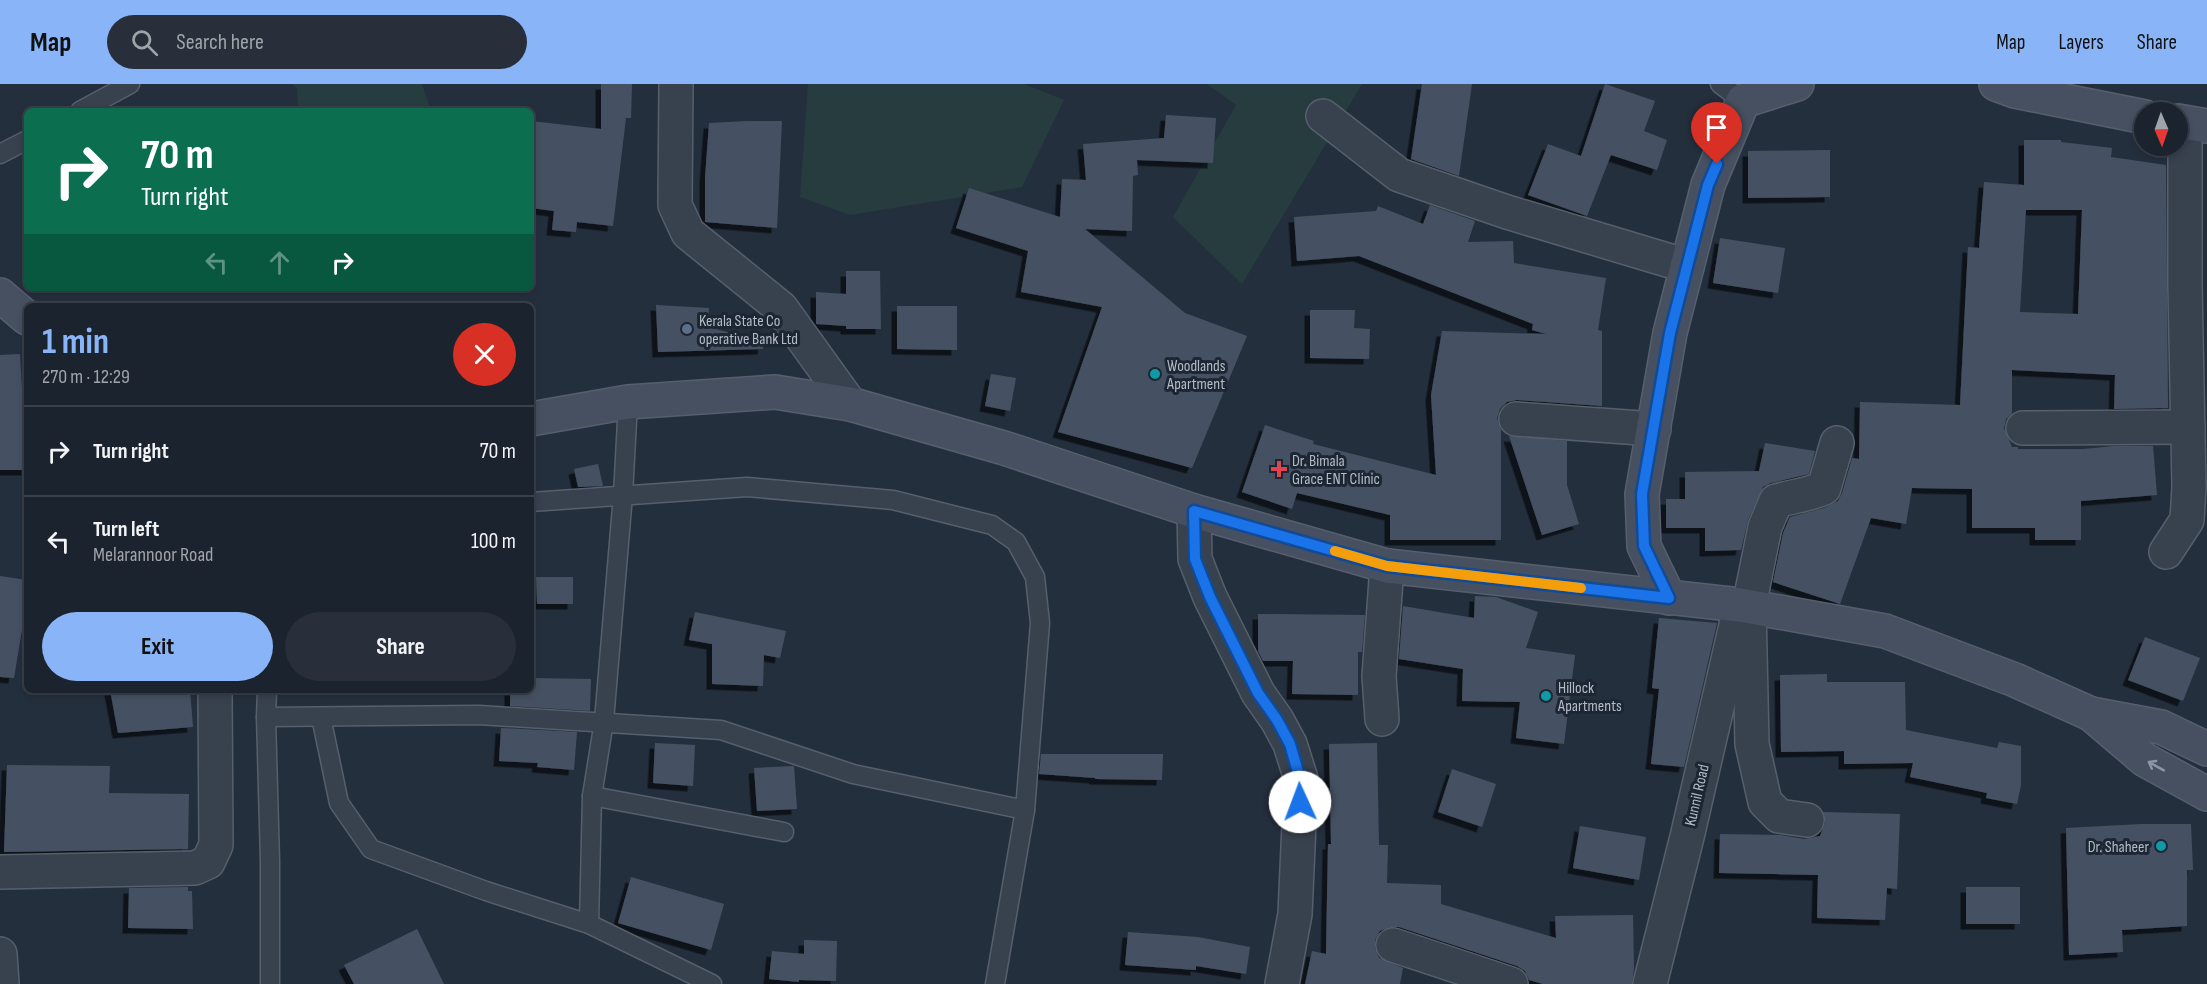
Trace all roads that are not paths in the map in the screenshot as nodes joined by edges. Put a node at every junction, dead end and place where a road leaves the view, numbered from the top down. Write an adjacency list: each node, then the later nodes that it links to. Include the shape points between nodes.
1 (130, 84): 6 (lane)
2 (676, 84): 17 (street, via 675,206 688,233 781,308)
3 (1797, 84): 5 (main road)
4 (1996, 84): 7 (main road, via 2015,92)
5 (1731, 92): 12 (main road)
6 (86, 108)
7 (2134, 115)
8 (1323, 116): 12 (street, via 1399,175)
9 (2190, 123): 13 (street)
10 (24, 142): 11 (lane)
11 (0, 154)
12 (1687, 266): 22 (main road, via 1670,333)
13 (2196, 285): 20 (street)
14 (0, 295): 15 (main road)
15 (24, 315)
16 (628, 402): 17 (main road, via 775,392); 18 (main road); 24 (lane)
17 (850, 404): 26 (main road, via 1004,448)
18 (534, 418)
19 (1516, 419): 22 (street)
20 (2188, 427): 21 (street); 27 (street, via 2187,520)
21 (2023, 428)
22 (1654, 429): 29 (main road, via 1642,494 1644,546)
23 (1837, 443): 30 (street, via 1824,488 1776,501 1765,526)
24 (623, 495): 25 (lane); 37 (lane); 41 (lane, via 747,487 893,500 992,525 1016,542 1035,577 1040,623)
25 (534, 501)
26 (1194, 511): 28 (main road); 52 (street, via 1195,559 1210,597 1258,693 1290,744 1300,779 1295,914)
27 (2166, 552)
28 (1387, 566): 29 (main road); 36 (street, via 1379,676)
29 (1669, 598): 30 (main road)
30 (1744, 606): 33 (main road, via 1885,631 2015,680); 42 (street, via 1752,744 1765,802 1779,816); 54 (street, Kunnil Road)
31 (215, 693): 44 (street, via 216,845 208,862 195,868)
32 (267, 693): 34 (lane)
33 (2091, 714): 38 (main road, via 2161,727); 39 (main road, one-way to 33, via 2145,760)
34 (266, 717): 35 (lane); 49 (lane)
35 (321, 717): 37 (lane, via 479,715); 45 (lane, via 339,803 371,849)
36 (1382, 719)
37 (604, 721): 40 (lane); 41 (lane, via 721,730 853,774)
38 (2207, 749)
39 (2207, 794)
40 (592, 796): 43 (lane); 45 (lane)
41 (1025, 810): 51 (lane)
42 (1807, 820)
43 (784, 832)
44 (0, 872)
45 (589, 924): 50 (lane)
46 (1394, 945): 53 (street)
47 (0, 954): 48 (street)
48 (2, 984)
49 (270, 984)
50 (712, 984)
51 (995, 984)
52 (1282, 984)
53 (1512, 984)
54 (1650, 984)

